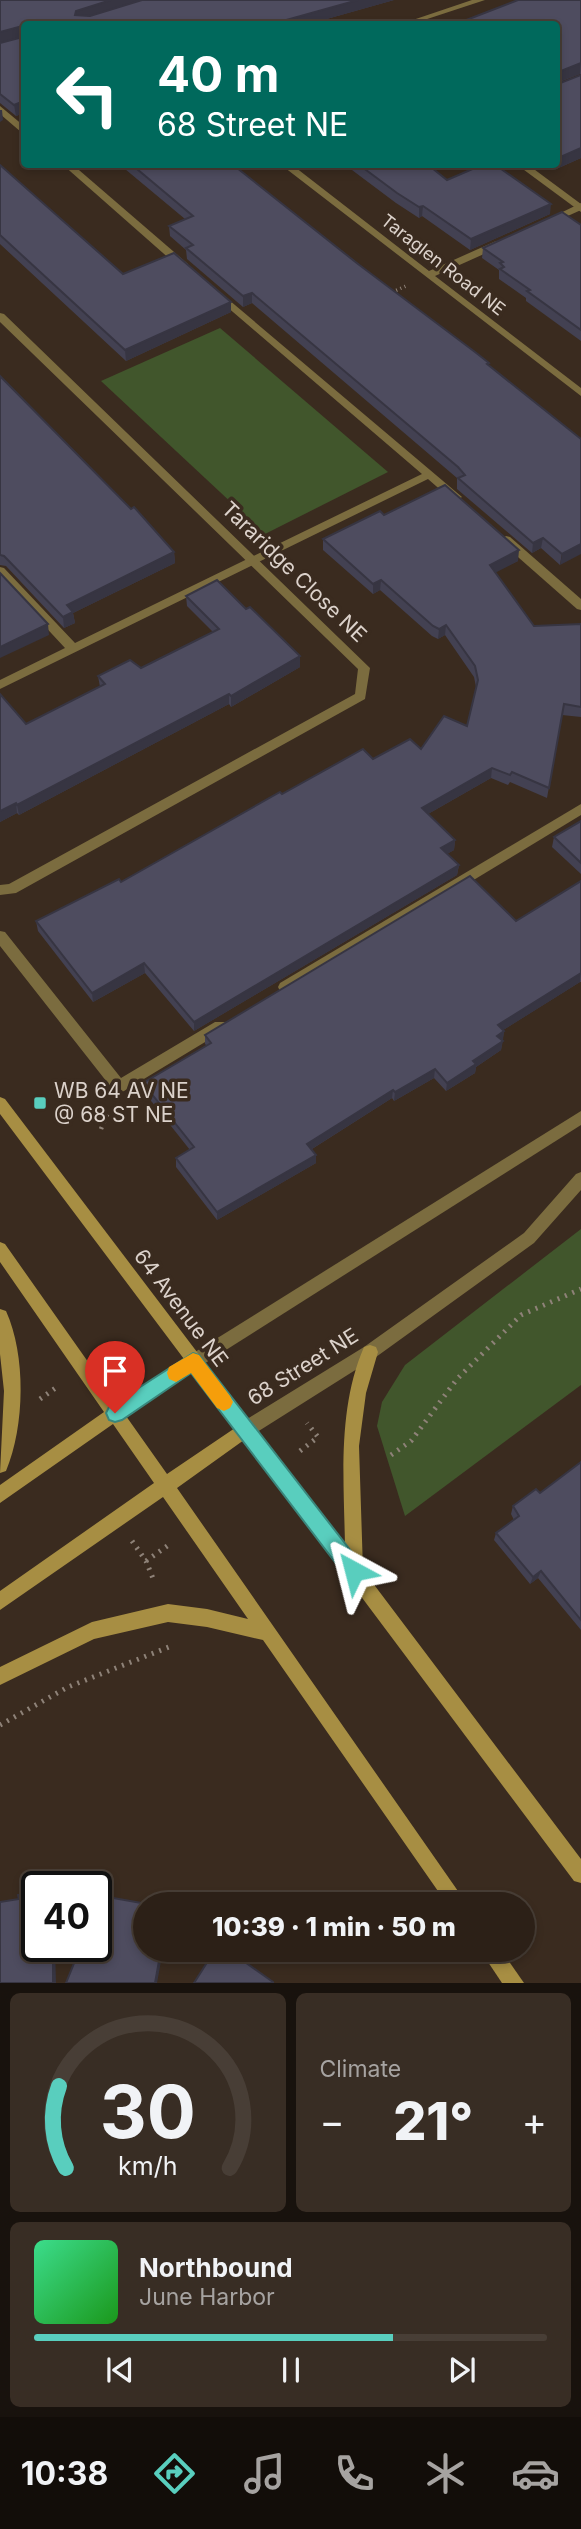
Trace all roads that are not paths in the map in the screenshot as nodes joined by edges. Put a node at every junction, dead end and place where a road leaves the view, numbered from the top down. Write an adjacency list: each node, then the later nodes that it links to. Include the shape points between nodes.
1 (481, 0): 2 (street)
2 (414, 21)
3 (0, 109): 4 (street)
4 (21, 127)
5 (71, 168): 11 (street)
6 (289, 168): 12 (street, Taraglen Road NE)
7 (525, 168): 8 (street)
8 (580, 208): 9 (street)
9 (541, 224)
10 (516, 236): 12 (street)
11 (192, 272)
12 (429, 275): 15 (street, Taraglen Road NE)
13 (203, 281): 16 (street)
14 (0, 316): 19 (street, Tararidge Close NE)
15 (581, 393)
16 (430, 474): 17 (street); 19 (street)
17 (470, 509)
18 (500, 535): 21 (street)
19 (256, 561): 22 (street); 25 (street, Tararidge Close NE, via 365,668 361,696 11,889)
20 (0, 571): 22 (street)
21 (581, 606)
22 (73, 649): 23 (street)
23 (0, 685)
24 (581, 809): 27 (street)
25 (0, 890)
26 (0, 936): 28 (street, via 119,1087)
27 (273, 994)
28 (238, 1016)
29 (0, 1103): 35 (main road, 64 Avenue NE)
30 (581, 1117): 35 (street)
31 (581, 1179): 34 (street, 68 Street NE, via 529,1238)
32 (0, 1249): 36 (main road)
33 (0, 1315): 38 (main road, via 7,1339 12,1412 8,1449)
34 (370, 1352): 37 (street, 68 Street NE); 41 (main road, via 358,1393 351,1446)
35 (193, 1362): 36 (main road); 37 (main road, 64 Avenue NE)
36 (115, 1413): 39 (main road); 40 (main road)
37 (245, 1430): 39 (main road, 68 Street NE); 41 (main road, 64 Avenue NE)
38 (0, 1465)
39 (164, 1485): 42 (main road, 68 Street NE); 43 (main road)
40 (0, 1495)
41 (354, 1571): 45 (main road, 64 Avenue NE)
42 (0, 1601)
43 (267, 1632): 44 (main road, via 168,1613 92,1631); 46 (main road)
44 (0, 1676)
45 (581, 1874)
46 (450, 1892)
47 (499, 1962): 48 (main road)
48 (514, 1983)

